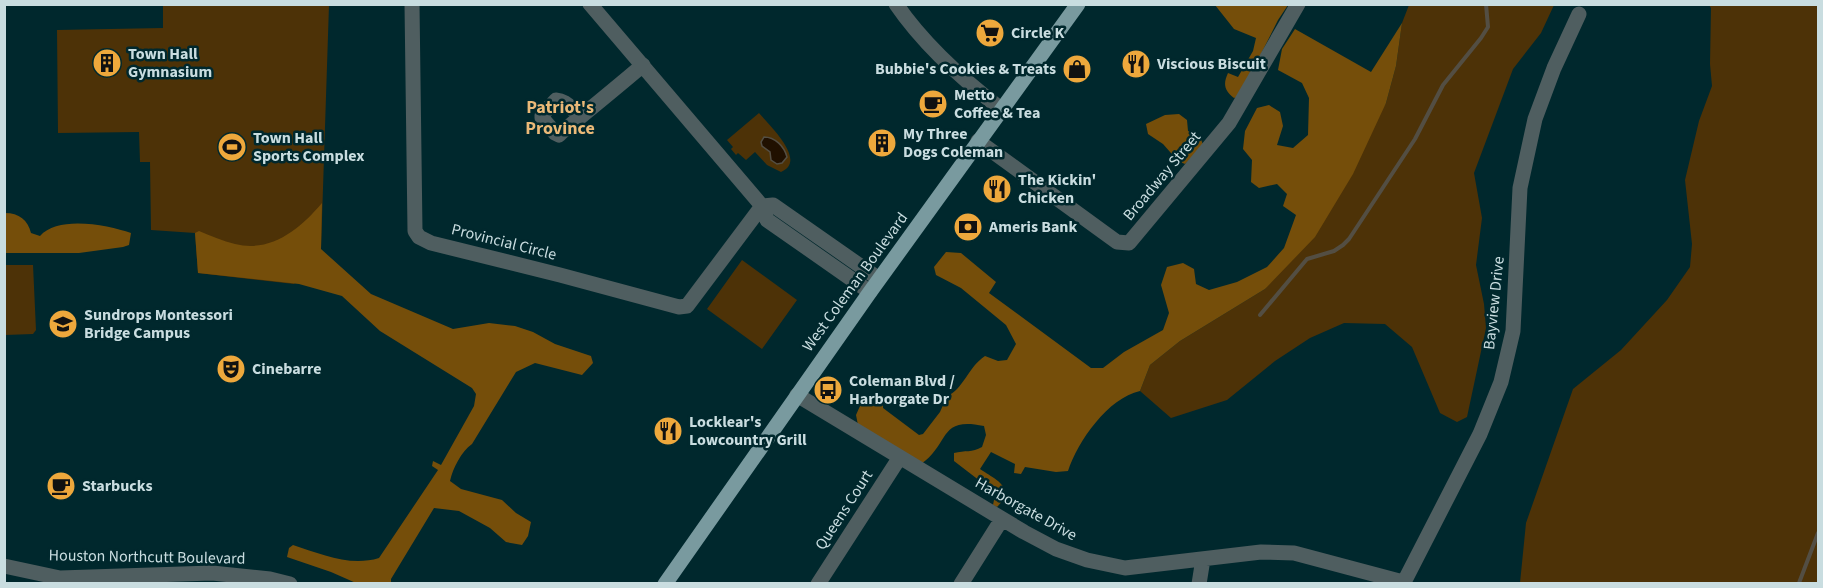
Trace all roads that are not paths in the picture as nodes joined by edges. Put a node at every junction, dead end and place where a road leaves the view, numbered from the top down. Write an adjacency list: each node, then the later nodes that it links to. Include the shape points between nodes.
1 (412, 4): 11 (street, Provincial Circle, via 415,231 425,241 679,307 687,306 698,293)
2 (590, 4): 7 (street)
3 (896, 4): 8 (street, via 909,23 966,82)
4 (1078, 4): 8 (main road, West Coleman Boulevard)
5 (1298, 4): 10 (street, Broadway Street, via 1229,123 1129,243 1117,242)
6 (1579, 14): 20 (street, Bayview Drive, via 1535,119 1520,188 1512,331 1501,382 1480,434)
7 (643, 65): 9 (street); 11 (street)
8 (1001, 109): 10 (main road, West Coleman Boulevard)
9 (583, 115)
10 (978, 141): 12 (main road, West Coleman Boulevard)
11 (762, 206): 12 (street, via 773,205); 13 (street, via 767,220)
12 (879, 279): 13 (main road, West Coleman Boulevard)
13 (870, 292): 14 (main road, West Coleman Boulevard)
14 (797, 395): 15 (street, Harborgate Drive); 22 (main road, West Coleman Boulevard)
15 (900, 457): 16 (street, Harborgate Drive); 23 (street, Queens Court)
16 (1002, 519): 17 (street, Harborgate Drive, via 1056,549 1125,568); 24 (street)
17 (1203, 559): 20 (street, Harborgate Drive, via 1261,552 1294,553); 25 (street)
18 (4, 566): 19 (street, Houston Northcutt Boulevard, via 60,578)
19 (106, 580): 21 (street, Houston Northcutt Boulevard, via 212,573)
20 (1403, 583)
21 (290, 584)
22 (665, 584)
23 (818, 584)
24 (961, 584)
25 (1199, 584)

